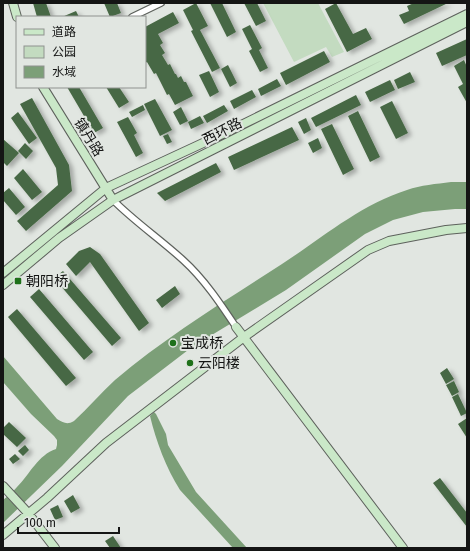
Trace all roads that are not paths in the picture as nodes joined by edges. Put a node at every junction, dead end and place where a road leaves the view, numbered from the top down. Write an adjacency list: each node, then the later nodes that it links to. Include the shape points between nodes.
1 (13, 3): 4 (street)
2 (161, 3): 5 (street)
3 (467, 14): 8 (street, 西环路, via 231,130)
4 (17, 16)
5 (134, 16)
6 (467, 22): 9 (street, 西环路)
7 (44, 88): 8 (street, 镇丹路)
8 (106, 188): 9 (street, 镇丹路); 11 (street, 西环路)
9 (113, 200): 12 (street, 西环路, via 59,238); 13 (street, via 184,261 212,292)
10 (467, 228): 14 (street, via 389,241 368,250)
11 (3, 273)
12 (3, 285)
13 (236, 327): 14 (street)
14 (244, 337): 16 (street, via 106,443 47,498); 19 (street)
15 (4, 487): 16 (street)
16 (27, 512): 17 (street); 18 (street)
17 (3, 535)
18 (55, 548)
19 (403, 548)

